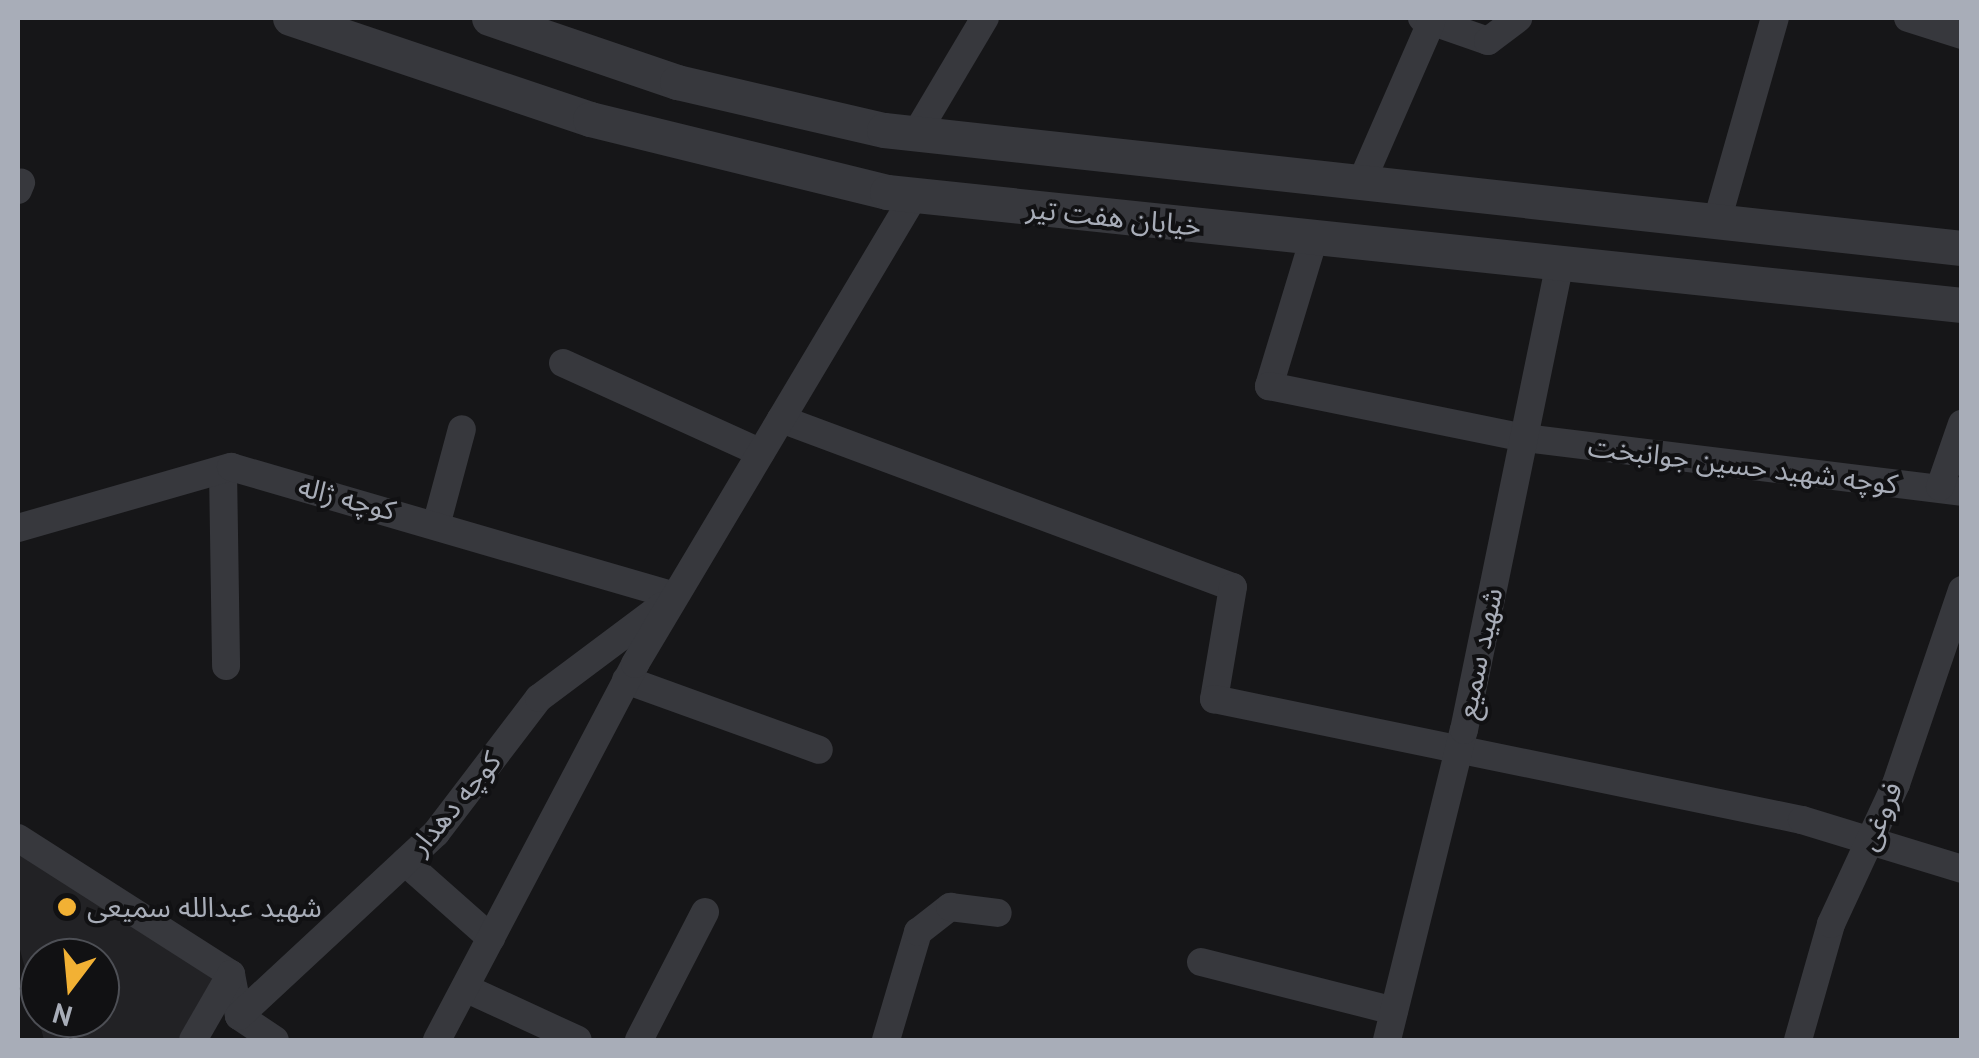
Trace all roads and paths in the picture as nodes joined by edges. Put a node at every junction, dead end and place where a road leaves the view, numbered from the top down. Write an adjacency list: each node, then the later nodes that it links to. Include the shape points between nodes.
1 (290, 18): 11 (street, خیابان هفت تیر, via 590,120)
2 (489, 18): 9 (street, via 677,82)
3 (985, 18): 9 (street)
4 (1518, 18): 7 (street, via 1488,41)
5 (1775, 18): 12 (street)
6 (1908, 18): 8 (street)
7 (1427, 20): 10 (street)
8 (1962, 35)
9 (916, 134): 10 (street)
10 (1361, 183): 12 (street)
11 (914, 196): 13 (street, خیابان هفت تیر); 19 (street, کوچه دهدار)
12 (1717, 221): 14 (street); 16 (street)
13 (1314, 238): 15 (street, خیابان هفت تیر); 22 (street, کوچه شهید حسین جوانبخت, via 1269,386)
14 (1962, 248)
15 (1560, 263): 16 (street, خیابان هفت تیر); 22 (street, شهید سمیع)
16 (1702, 278): 17 (street, خیابان هفت تیر)
17 (1962, 305)
18 (563, 363): 23 (street)
19 (781, 419): 23 (street, کوچه دهدار); 33 (street, via 1234,587 1214,699)
20 (1962, 424): 25 (street)
21 (462, 429): 26 (street)
22 (1524, 438): 25 (street, کوچه شهید حسین جوانبخت); 33 (street, شهید سمیع)
23 (760, 453): 29 (street, کوچه دهدار)
24 (223, 470): 26 (street, کوچه ژاله); 27 (street, کوچه ژاله); 30 (street)
25 (1951, 490)
26 (436, 522): 29 (street, کوچه ژاله)
27 (18, 528)
28 (1962, 590): 35 (street, فروغی)
29 (675, 596): 31 (street, کوچه دهدار); 36 (street, کوچه دهدار, via 539,698)
30 (226, 666)
31 (626, 680): 32 (street); 40 (street, کوچه دهدار)
32 (818, 750)
33 (1457, 754): 35 (street); 44 (street, شهید سمیع)
34 (18, 838): 42 (street)
35 (1872, 838): 37 (street); 53 (street, فروغی, via 1831,924)
36 (405, 862): 40 (street); 45 (street, کوچه دهدار)
37 (1962, 869)
38 (704, 912): 50 (street)
39 (998, 913): 51 (street, via 950,908 918,932)
40 (491, 938): 43 (street, کوچه دهدار)
41 (1201, 962): 44 (street)
42 (231, 974): 45 (street); 46 (street)
43 (464, 988): 48 (street, کوچه دهدار); 49 (street)
44 (1394, 1011): 52 (street, شهید سمیع)
45 (239, 1016): 47 (street)
46 (193, 1040)
47 (274, 1040)
48 (437, 1040)
49 (577, 1040)
50 (640, 1040)
51 (886, 1040)
52 (1387, 1040)
53 (1798, 1040)

